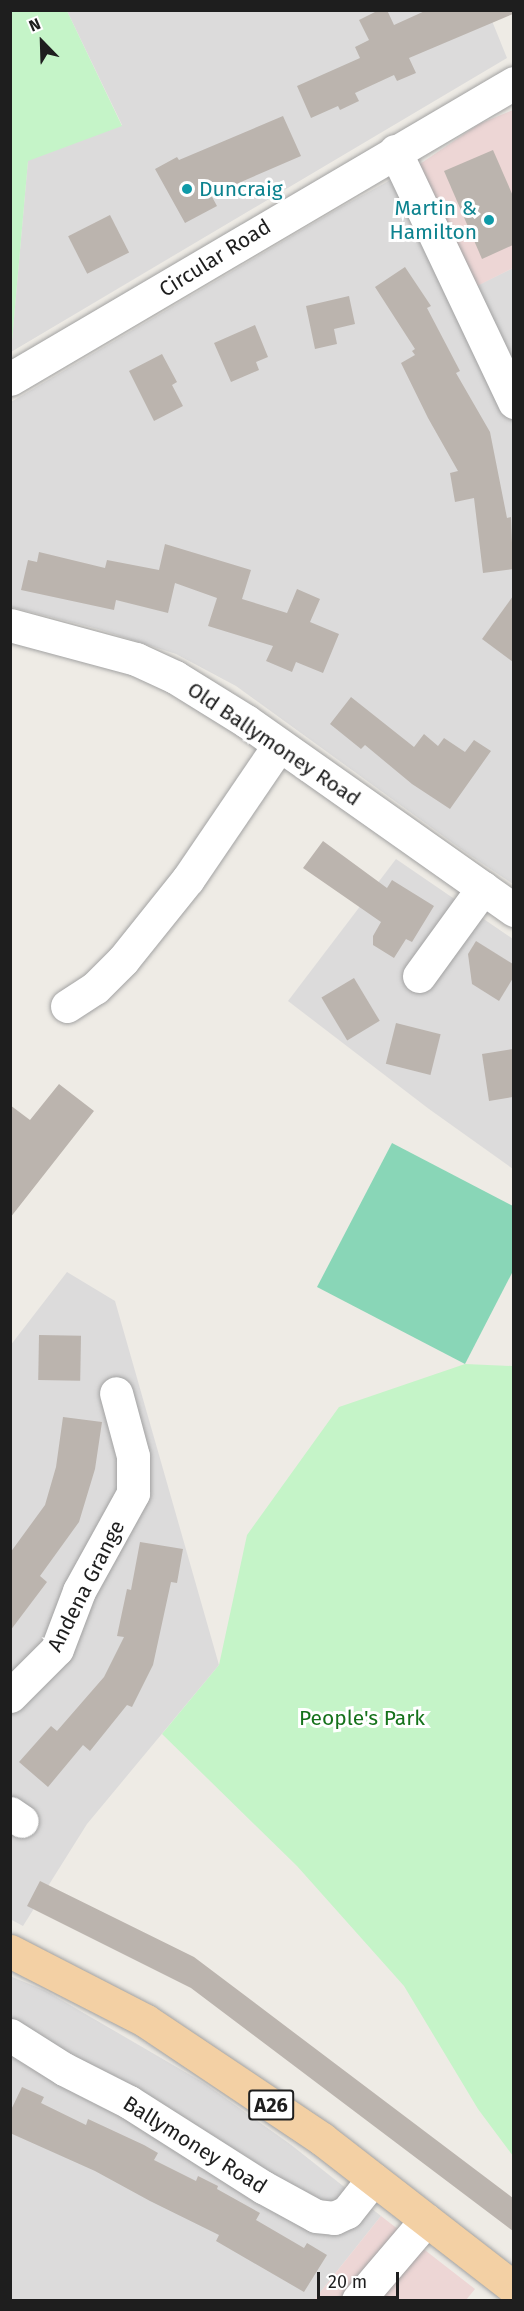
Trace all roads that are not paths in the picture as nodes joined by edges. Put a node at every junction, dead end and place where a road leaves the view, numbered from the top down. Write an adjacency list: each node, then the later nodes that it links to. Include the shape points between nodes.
1 (513, 83): 2 (street, Circular Road)
2 (395, 151): 3 (street, Circular Road); 4 (street)
3 (10, 379)
4 (513, 402)
5 (10, 625): 6 (street, Old Ballymoney Road, via 136,659 175,677)
6 (279, 745): 7 (street, Old Ballymoney Road); 10 (street, via 188,879 123,960 95,988)
7 (483, 888): 8 (street, Old Ballymoney Road); 9 (street)
8 (513, 910)
9 (419, 976)
10 (67, 1006)
11 (116, 1393): 12 (street, Andena Grange, via 133,1456 135,1477 130,1501 79,1591 57,1649)
12 (10, 1696)
13 (14, 1960): 15 (main road, A26, via 146,2021 322,2139)
14 (10, 2035): 15 (street, Ballymoney Road, via 139,2108 305,2211 327,2218 341,2215 352,2208)
15 (373, 2179): 16 (main road, A26)
16 (426, 2220): 17 (main road, A26); 18 (street)
17 (513, 2288)
18 (365, 2298)

